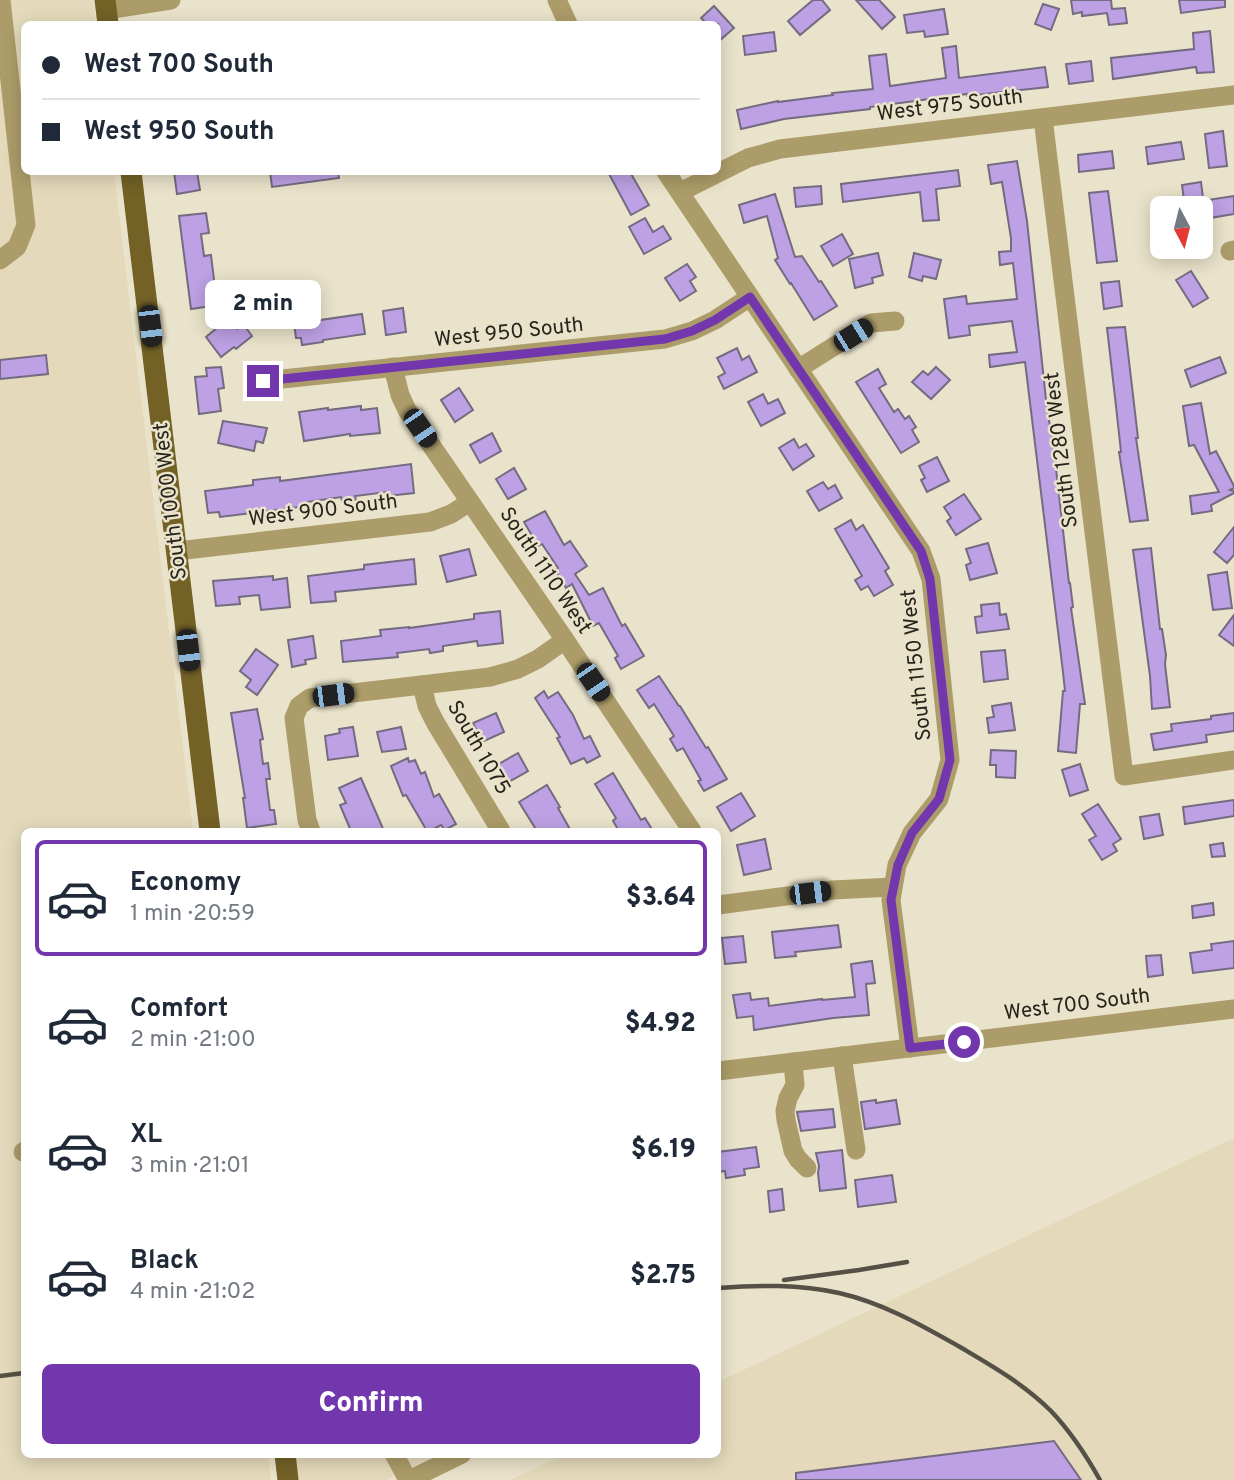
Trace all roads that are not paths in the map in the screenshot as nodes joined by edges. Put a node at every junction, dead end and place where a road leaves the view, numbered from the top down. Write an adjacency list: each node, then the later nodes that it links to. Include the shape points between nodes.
1 (1, 0): 13 (street, via 26,225 16,247)
2 (172, 0): 4 (street)
3 (557, 0): 5 (street)
4 (106, 11)
5 (567, 21)
6 (1234, 95): 7 (street, West 975 South)
7 (1043, 118): 8 (street, West 975 South, via 780,149); 23 (street, South 1280 West, via 1124,776)
8 (721, 172)
9 (131, 175): 20 (main road, South 1000 West)
10 (668, 175): 12 (street, South 1150 West)
11 (714, 175): 12 (street, West 975 South)
12 (680, 192): 14 (street, South 1150 West)
13 (0, 260)
14 (750, 297): 16 (street, West 950 South, via 715,320 665,339); 17 (street, South 1150 West)
15 (895, 321): 17 (street, via 872,323)
16 (393, 367): 18 (street, West 950 South); 19 (street, South 1110 West, via 407,410)
17 (798, 369): 28 (street, South 1150 West, via 921,551 930,579 950,760 939,799 912,833)
18 (263, 381)
19 (470, 502): 20 (street, West 900 South, via 430,522); 21 (street, South 1110 West)
20 (177, 551): 24 (main road, South 1000 West)
21 (565, 640): 22 (street, via 518,669); 27 (street, South 1110 West)
22 (422, 685): 25 (street, via 310,698 299,706 295,718); 26 (street, South 1075, via 435,722)
23 (1234, 760)
24 (210, 828)
25 (310, 828)
26 (498, 828)
27 (690, 828)
28 (894, 887): 29 (street); 31 (street, South 1150 West, via 891,900)
29 (721, 905)
30 (1234, 1009): 31 (street, West 700 South)
31 (910, 1048): 32 (street, West 700 South)
32 (842, 1056): 33 (street, West 700 South); 35 (street)
33 (793, 1062): 34 (street, West 700 South); 36 (street, via 795,1085 786,1119 793,1151)
34 (721, 1071)
35 (856, 1150)
36 (807, 1168)
37 (285, 1458): 40 (main road)
38 (396, 1458): 41 (street)
39 (454, 1458): 41 (street)
40 (288, 1480)
41 (409, 1480)

